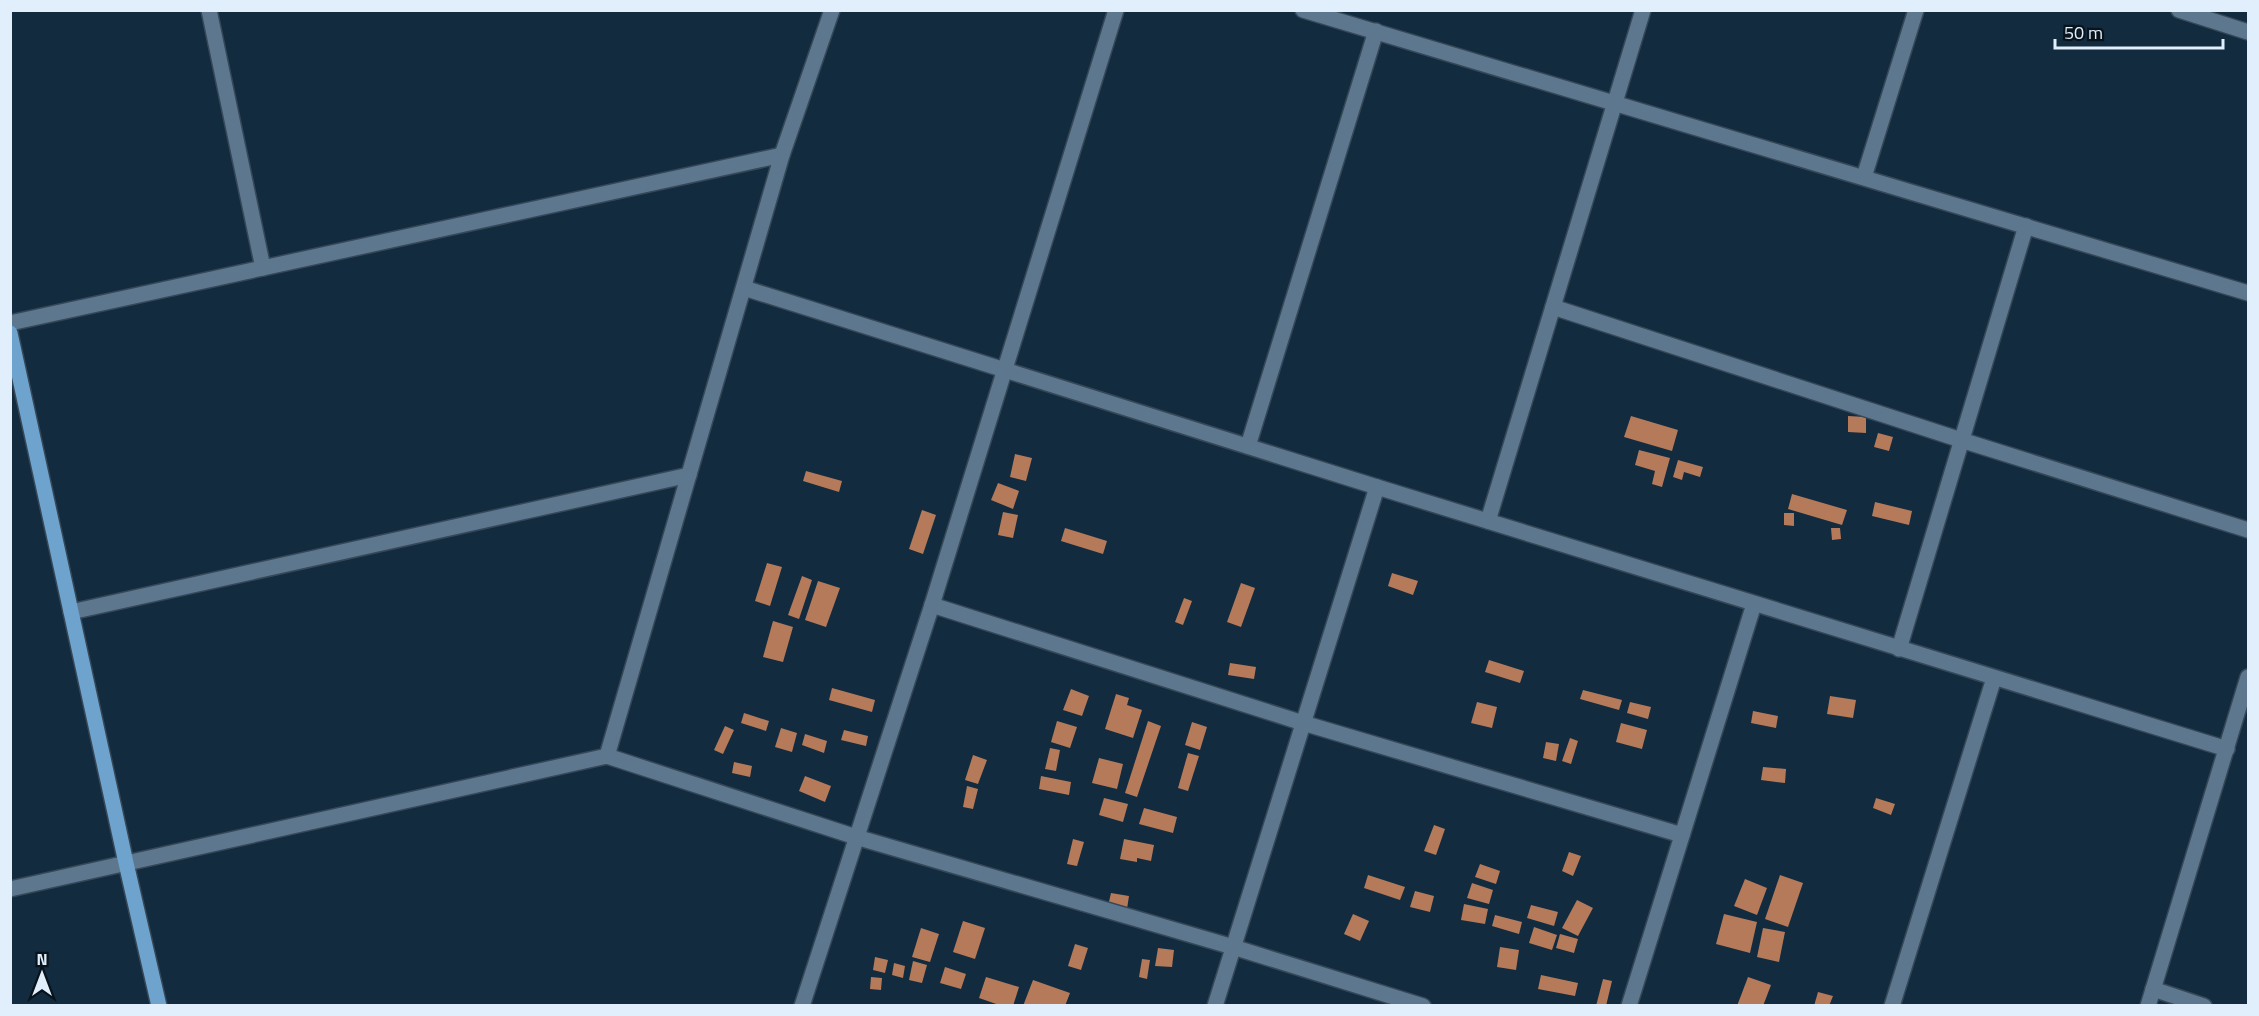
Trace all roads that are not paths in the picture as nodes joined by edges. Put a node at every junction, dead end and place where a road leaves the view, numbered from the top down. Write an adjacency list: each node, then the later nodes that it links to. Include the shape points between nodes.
1 (209, 10): 14 (street)
2 (832, 10): 11 (street)
3 (1116, 10): 20 (street)
4 (1303, 10): 8 (street)
5 (1643, 10): 10 (street)
6 (1916, 10): 12 (street)
7 (2179, 10): 9 (street)
8 (1376, 31): 10 (street); 22 (street)
9 (2248, 32)
10 (1615, 103): 12 (street); 17 (street)
11 (782, 155): 14 (street); 15 (street)
12 (1864, 177): 13 (street)
13 (2026, 226): 16 (street); 21 (street)
14 (263, 268): 18 (street)
15 (744, 288): 20 (street); 23 (street)
16 (2248, 293)
17 (1553, 307): 21 (street); 25 (street)
18 (10, 323)
19 (10, 333): 29 (main road)
20 (1004, 371): 22 (street); 28 (street)
21 (1961, 440): 26 (street); 30 (street)
22 (1248, 446): 24 (street)
23 (689, 475): 29 (street); 35 (street)
24 (1377, 487): 25 (street); 33 (street)
25 (1488, 521): 27 (street)
26 (2248, 530)
27 (1754, 604): 30 (street); 36 (street)
28 (932, 605): 33 (street); 37 (street)
29 (71, 612): 38 (main road)
30 (1899, 649): 32 (street)
31 (2248, 677): 34 (street)
32 (1995, 678): 34 (street); 47 (street)
33 (1303, 723): 36 (street); 40 (street)
34 (2227, 749): 41 (street)
35 (607, 756): 37 (street); 38 (street)
36 (1682, 835): 46 (street)
37 (856, 837): 40 (street); 43 (street)
38 (126, 863): 39 (street); 42 (main road)
39 (10, 889)
40 (1233, 947): 44 (street); 45 (street)
41 (2153, 989): 48 (street); 49 (street)
42 (159, 1005)
43 (802, 1005)
44 (1215, 1005)
45 (1423, 1005)
46 (1629, 1005)
47 (1892, 1005)
48 (2148, 1005)
49 (2204, 1005)

